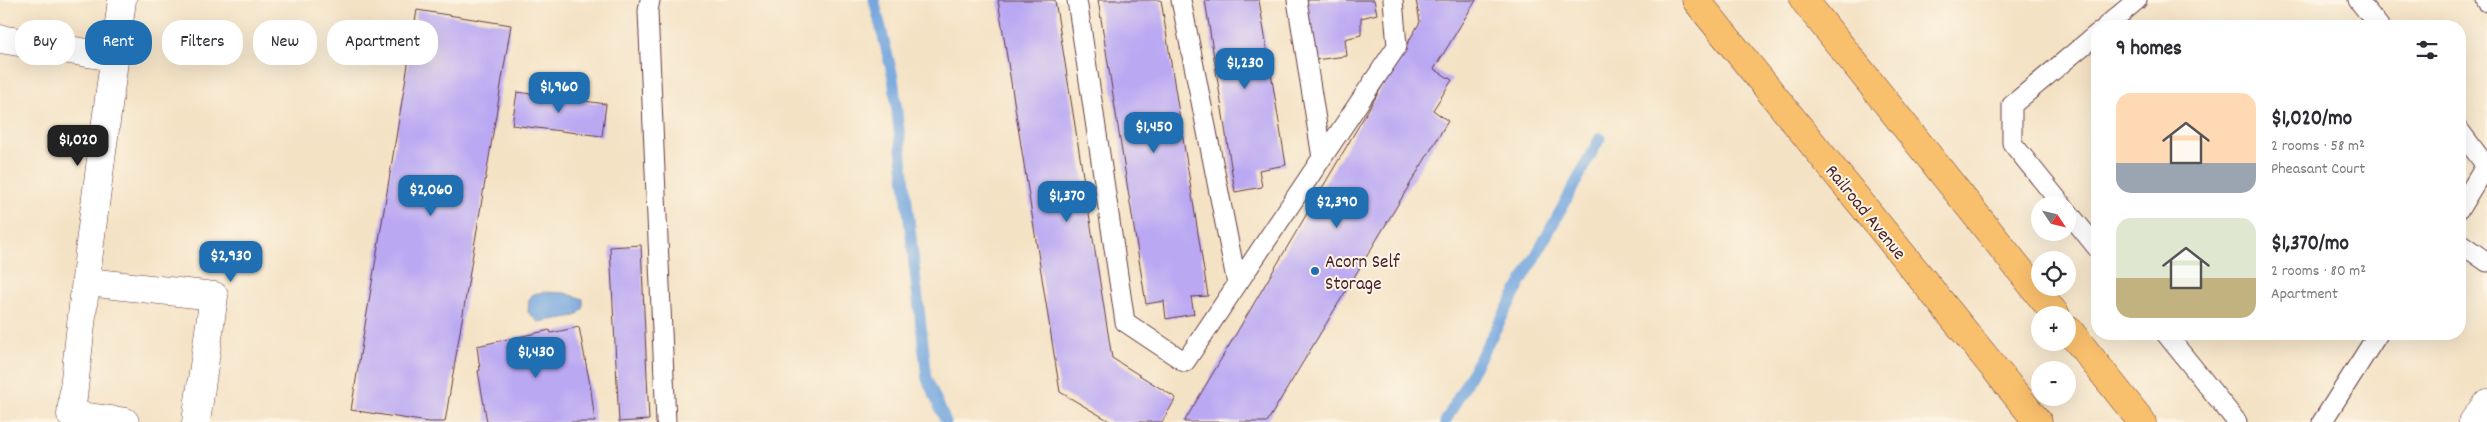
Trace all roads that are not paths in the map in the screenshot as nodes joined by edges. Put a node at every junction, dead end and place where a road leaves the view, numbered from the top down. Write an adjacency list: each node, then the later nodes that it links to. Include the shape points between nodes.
1 (122, 0): 11 (street)
2 (650, 0): 36 (lane)
3 (1078, 0): 28 (lane, via 1124,322 1185,362)
4 (1181, 0): 28 (lane)
5 (1297, 0): 19 (lane)
6 (1393, 0): 19 (lane, via 1397,46)
7 (1696, 0): 37 (highway, Railroad Avenue)
8 (1804, 0): 29 (highway)
9 (2137, 0): 12 (lane)
10 (2358, 0): 13 (lane)
11 (119, 20)
12 (2113, 20)
13 (2374, 20)
14 (0, 39): 16 (street)
15 (2091, 39): 21 (lane, via 2012,104 2012,143)
16 (85, 53)
17 (112, 65): 27 (street)
18 (2466, 139): 20 (lane)
19 (1322, 158): 28 (lane)
20 (2487, 166): 22 (lane)
21 (2055, 196)
22 (2466, 199)
23 (2076, 222): 24 (lane)
24 (2091, 240)
25 (2466, 247): 26 (lane)
26 (2487, 262)
27 (87, 282): 34 (street, via 71,415); 35 (street, via 214,296)
28 (1237, 284)
29 (2049, 306)
30 (2076, 339): 38 (highway)
31 (2171, 340): 39 (lane)
32 (2374, 340): 40 (lane)
33 (2487, 403): 41 (street)
34 (124, 422)
35 (196, 422)
36 (666, 422)
37 (2038, 422)
38 (2142, 422)
39 (2237, 422)
40 (2322, 422)
41 (2473, 422)

